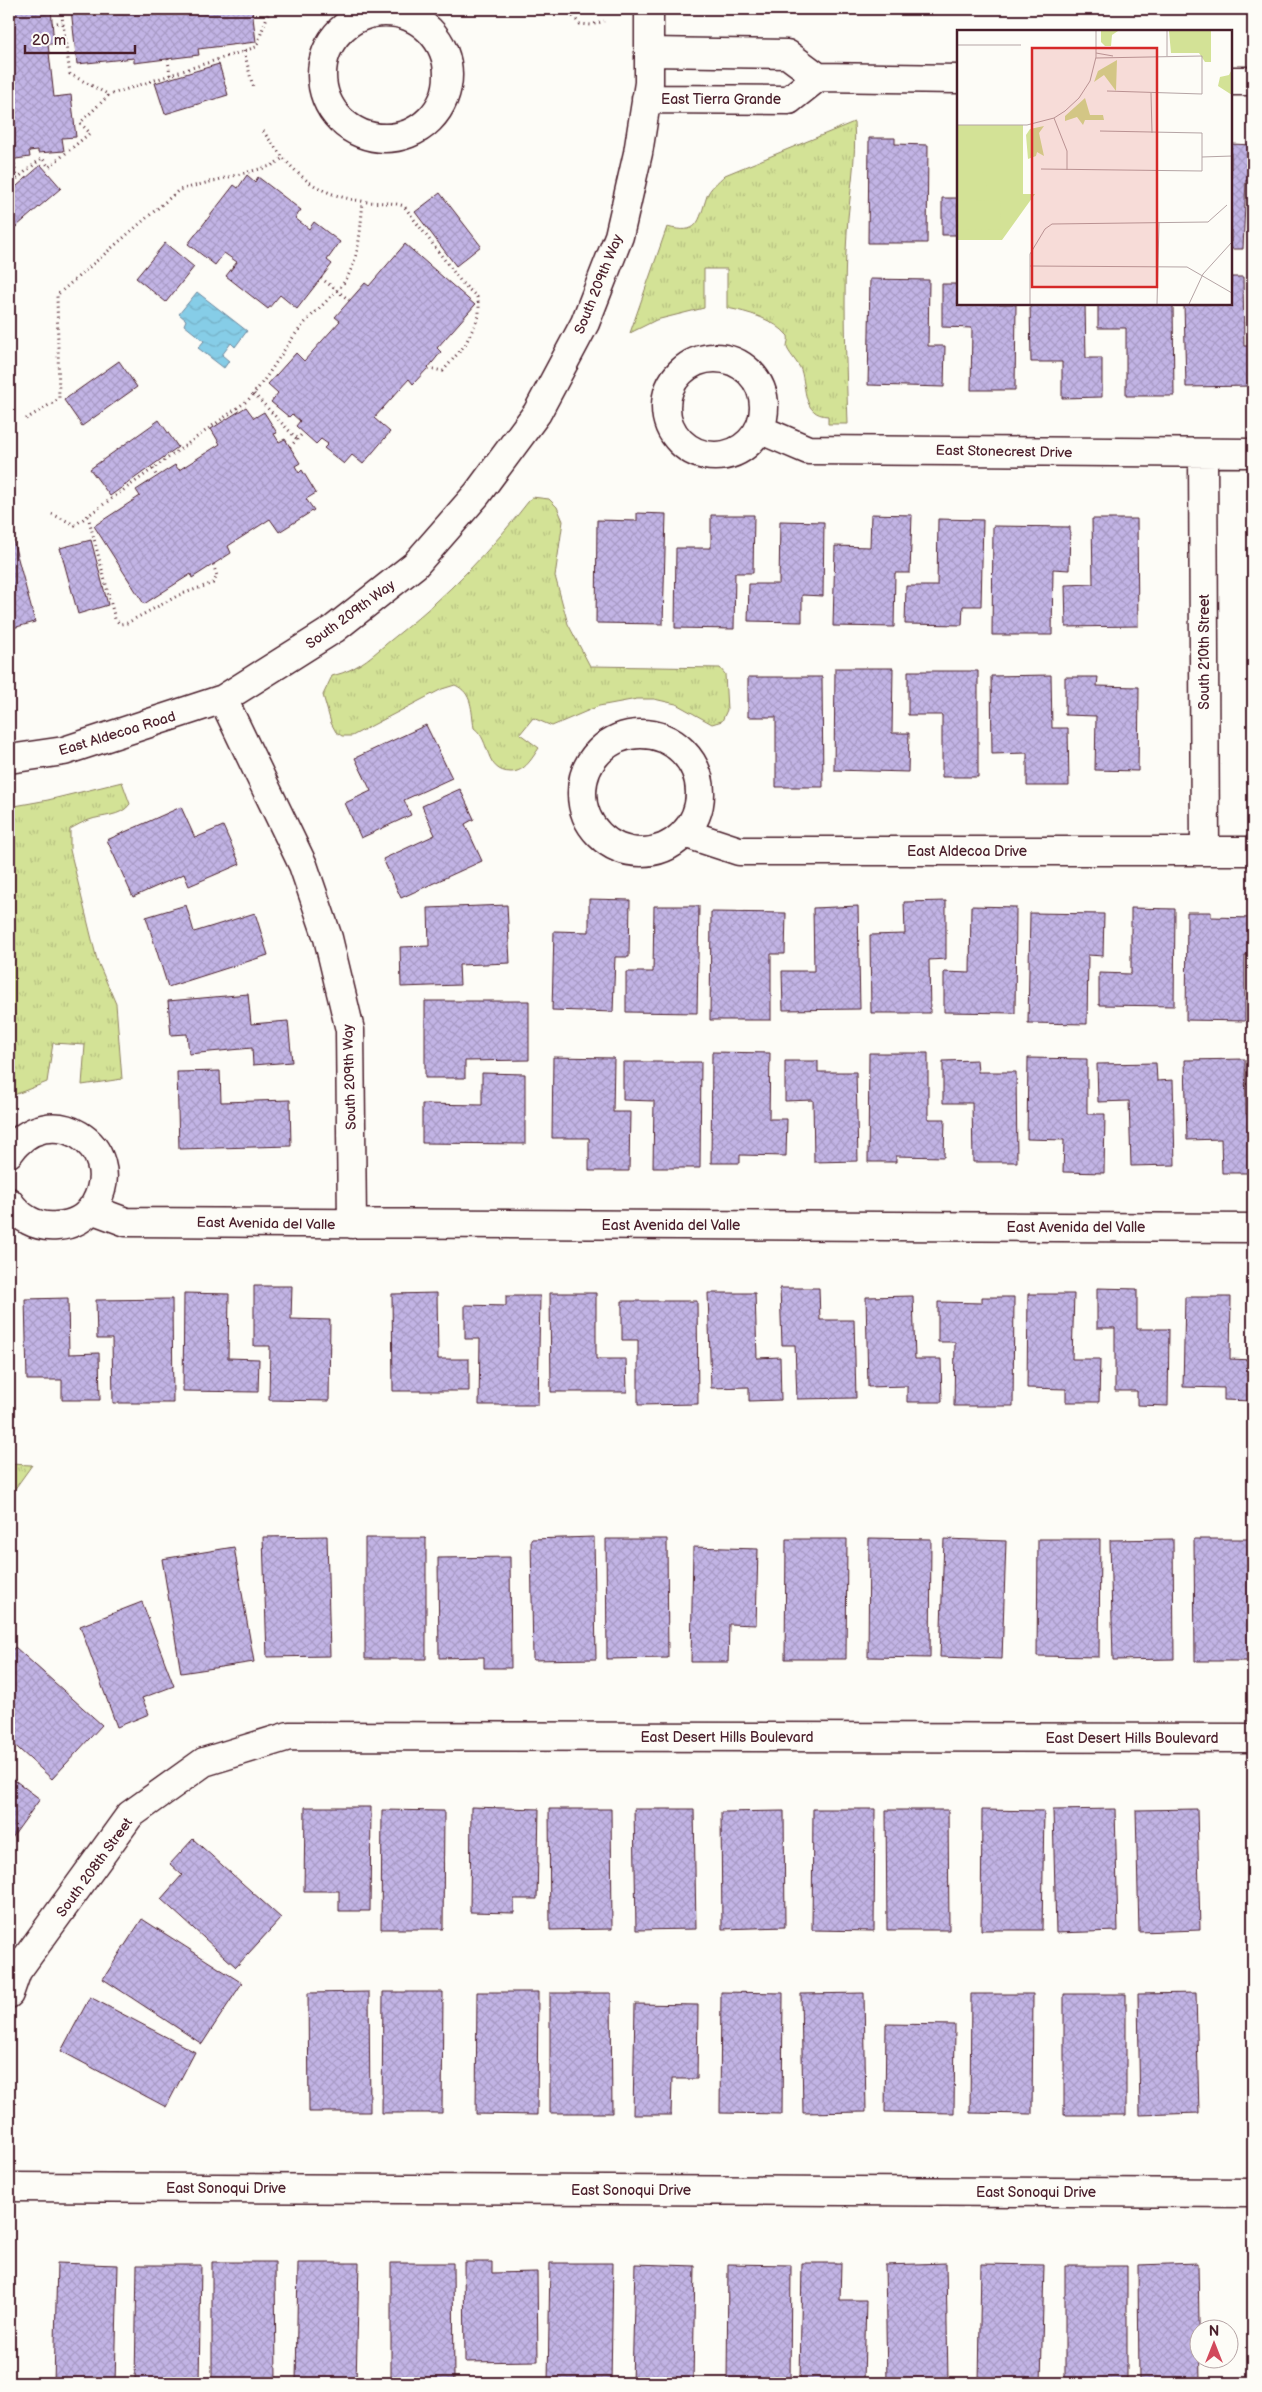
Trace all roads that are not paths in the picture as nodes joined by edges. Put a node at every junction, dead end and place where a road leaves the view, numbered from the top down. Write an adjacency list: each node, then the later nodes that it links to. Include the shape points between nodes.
1 (649, 9): 2 (street, South 209th Way)
2 (649, 52): 3 (street, via 787,54); 7 (street, South 209th Way)
3 (818, 78): 4 (street); 7 (street, East Tierra Grande, via 789,100)
4 (957, 79)
5 (1232, 81): 6 (street)
6 (1253, 81)
7 (646, 99): 12 (street, South 209th Way, via 638,153 619,236 585,323 538,413 477,494 415,565 334,629)
8 (372, 137): 8 (street, via 394,138 414,131 432,118 443,100 447,85 445,56 436,37 421,23 401,14 380,12 360,17 331,41 324,58 321,77 325,96 335,115 352,129)
9 (759, 429): 10 (street, East Stonecrest Drive, via 808,450)
10 (1202, 453): 11 (street, East Stonecrest Drive); 15 (street, South 210th Street)
11 (1253, 453)
12 (223, 699): 13 (street, East Aldecoa Road, via 64,751); 20 (street, South 209th Way, via 303,865 328,938 350,1030)
13 (9, 759)
14 (684, 834): 14 (street, via 695,818 700,798 698,778 691,761 677,746 660,737 640,734 620,737 603,747 590,761 583,779 581,799 586,817 597,834 630,852 650,852 669,846); 15 (street, East Aldecoa Drive, via 739,851)
15 (1205, 851): 16 (street, East Aldecoa Drive)
16 (1253, 851)
17 (9, 1153): 19 (street, via 29,1133 46,1127 63,1128 79,1134 92,1146 100,1160 103,1178 100,1194)
18 (9, 1202): 19 (street, via 26,1219 49,1227 80,1220)
19 (92, 1209): 20 (street, East Avenida del Valle, via 126,1222)
20 (352, 1224): 21 (street, East Avenida del Valle)
21 (1253, 1228)
22 (1253, 1738): 23 (street, East Desert Hills Boulevard, via 289,1736)
23 (204, 1762): 24 (street, South 208th Street, via 130,1815 17,1971)
24 (9, 1994)
25 (9, 2187): 26 (street, East Sonoqui Drive)
26 (1253, 2193)

